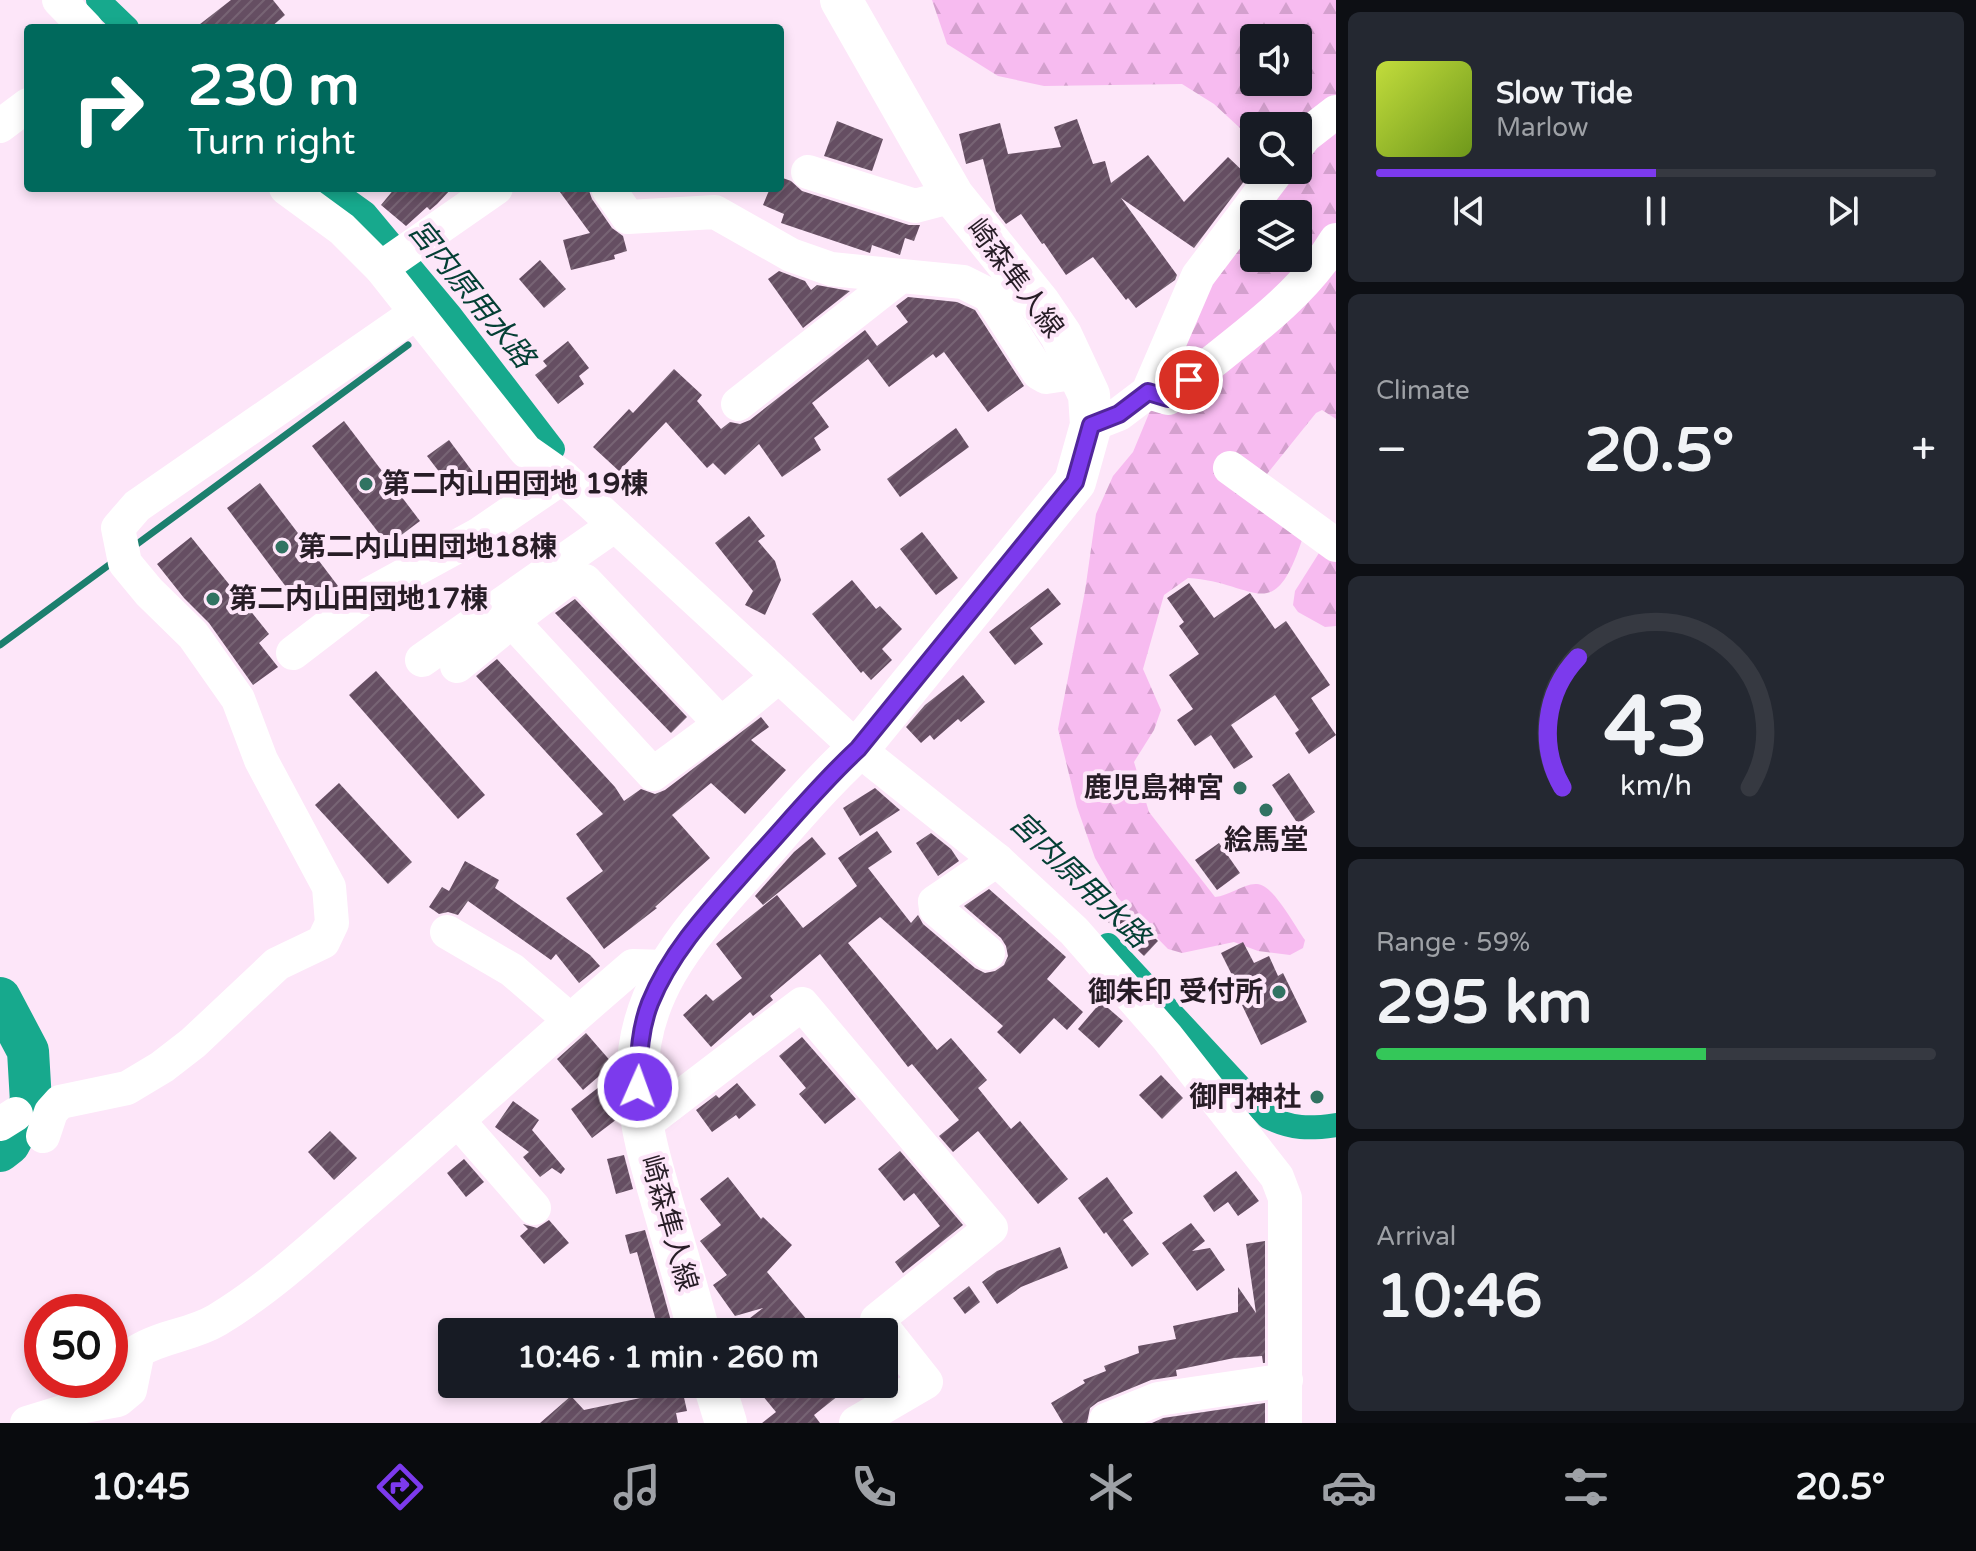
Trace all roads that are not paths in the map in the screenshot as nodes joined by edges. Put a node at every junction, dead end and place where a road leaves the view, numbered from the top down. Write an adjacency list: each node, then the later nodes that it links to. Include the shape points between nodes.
1 (59, 0): 3 (street)
2 (841, 0): 13 (main road, 崎森隼人線)
3 (82, 24)
4 (24, 108): 6 (street)
5 (1336, 112): 7 (street)
6 (0, 126)
7 (1312, 131)
8 (808, 172): 13 (street, via 915,206)
9 (1267, 184): 19 (street, via 1198,276)
10 (296, 192): 15 (street, via 342,229)
11 (490, 192): 15 (street)
12 (611, 192): 16 (street, via 628,217 715,212 791,255 831,269)
13 (953, 196): 18 (main road, 崎森隼人線, via 1040,304)
14 (1336, 240): 19 (street, via 1323,262 1268,317 1168,398)
15 (393, 259): 17 (street)
16 (901, 276): 18 (street, via 963,282 989,295 1039,373 1046,377); 20 (street)
17 (416, 313): 23 (street, via 526,451); 40 (street, via 137,506 118,528 123,554 149,592 193,635 238,699 261,760 329,887 332,923 323,942 277,964 162,1067 127,1088 60,1102)
18 (1080, 372): 21 (main road, 崎森隼人線, via 1089,395)
19 (1148, 392): 21 (street, via 1119,414)
20 (738, 404)
21 (1091, 425): 32 (main road, 崎森隼人線, via 1075,482)
22 (1230, 468): 25 (street)
23 (563, 477): 24 (street); 27 (street, via 478,535 370,594)
24 (615, 525): 28 (street); 30 (street)
25 (1336, 545)
26 (512, 621): 29 (street); 31 (street, via 569,578 585,581); 31 (street, via 653,774)
27 (293, 653)
28 (422, 660)
29 (457, 666)
30 (779, 676): 31 (street); 32 (street)
31 (721, 724)
32 (858, 749): 33 (street); 36 (main road, 崎森隼人線, via 827,777)
33 (997, 860): 35 (street, via 935,902 936,909); 43 (street, via 1074,931 1167,1037 1277,1177 1285,1198)
34 (447, 932): 37 (street, via 512,970)
35 (988, 953)
36 (667, 967): 37 (street, via 633,966); 39 (main road, 崎森隼人線, via 650,1003 639,1048)
37 (570, 1020): 38 (street)
38 (459, 1122): 41 (street); 46 (street, via 270,1282 215,1321 138,1351 130,1390 118,1400)
39 (642, 1126): 42 (main road, 崎森隼人線); 48 (street, via 802,1004 991,1228 877,1320 926,1382)
40 (43, 1136)
41 (534, 1208)
42 (695, 1318)
43 (1286, 1380): 45 (street, via 1158,1399); 49 (street)
44 (718, 1398): 47 (main road)
45 (1106, 1420)
46 (43, 1421)
47 (726, 1423)
48 (856, 1423)
49 (1285, 1423)

